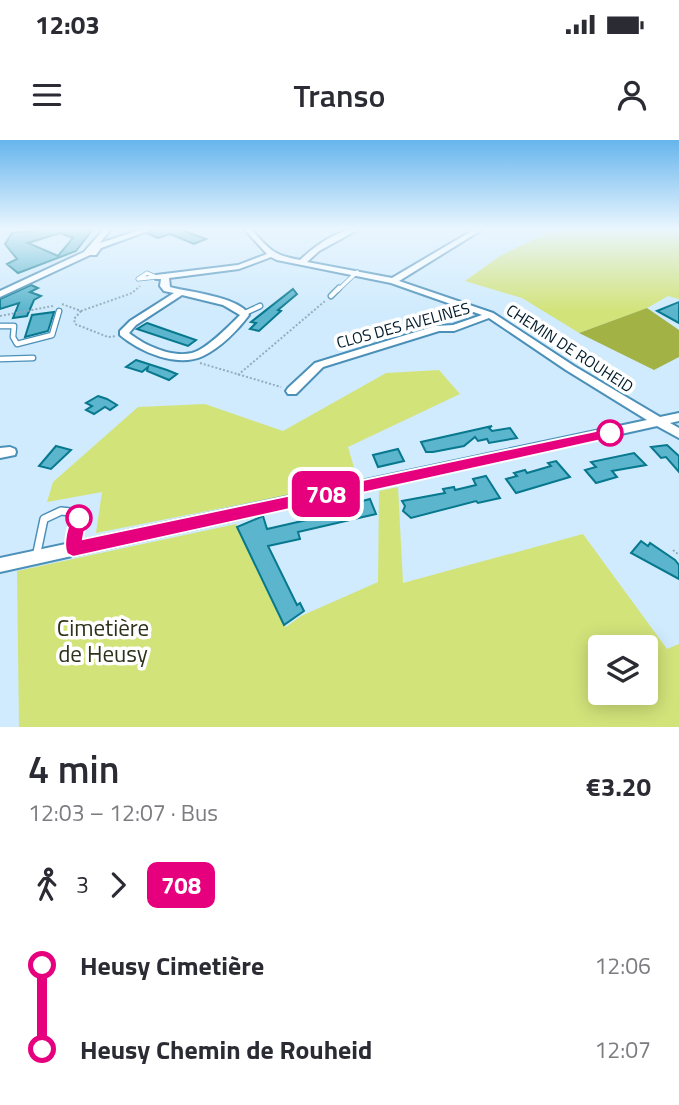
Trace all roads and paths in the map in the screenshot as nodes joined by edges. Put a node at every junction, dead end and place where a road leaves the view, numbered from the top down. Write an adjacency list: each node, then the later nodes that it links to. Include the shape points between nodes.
1 (79, 256): 12 (street)
2 (267, 256): 8 (street, via 239,267)
3 (277, 256): 6 (street, CHEMIN DE ROUHEID)
4 (307, 256): 6 (street)
5 (434, 256): 10 (street)
6 (301, 262): 7 (street, CHEMIN DE ROUHEID)
7 (357, 272): 10 (street, CHEMIN DE ROUHEID); 13 (lane)
8 (160, 276): 9 (lane); 11 (street, via 164,286)
9 (143, 279): 16 (path, via 132,293)
10 (393, 281): 18 (street, CHEMIN DE ROUHEID)
11 (181, 292): 17 (street, via 219,299); 21 (street, via 133,323)
12 (0, 294)
13 (331, 296): 25 (path)
14 (260, 306): 17 (lane)
15 (59, 311): 20 (lane, via 51,335 33,342 17,344 14,326)
16 (80, 311): 19 (path, via 63,304); 21 (path, via 74,319 83,329 108,337)
17 (245, 313): 22 (street, via 198,355)
18 (490, 314): 26 (street, CLOS DES AVELINES, via 319,365); 28 (street, CHEMIN DE ROUHEID)
19 (0, 316)
20 (0, 326)
21 (124, 334): 22 (street, via 139,345)
22 (187, 357): 25 (path)
23 (33, 358): 24 (lane)
24 (0, 359)
25 (238, 375): 26 (path)
26 (292, 391)
27 (679, 418): 28 (street)
28 (660, 422): 29 (street, CHEMIN DE ROUHEID); 30 (street)
29 (679, 434)
30 (73, 549): 33 (street); 33 (lane, via 80,513 73,509 44,519)
31 (673, 550): 32 (path)
32 (679, 555)
33 (36, 557): 34 (street)
34 (0, 565)

